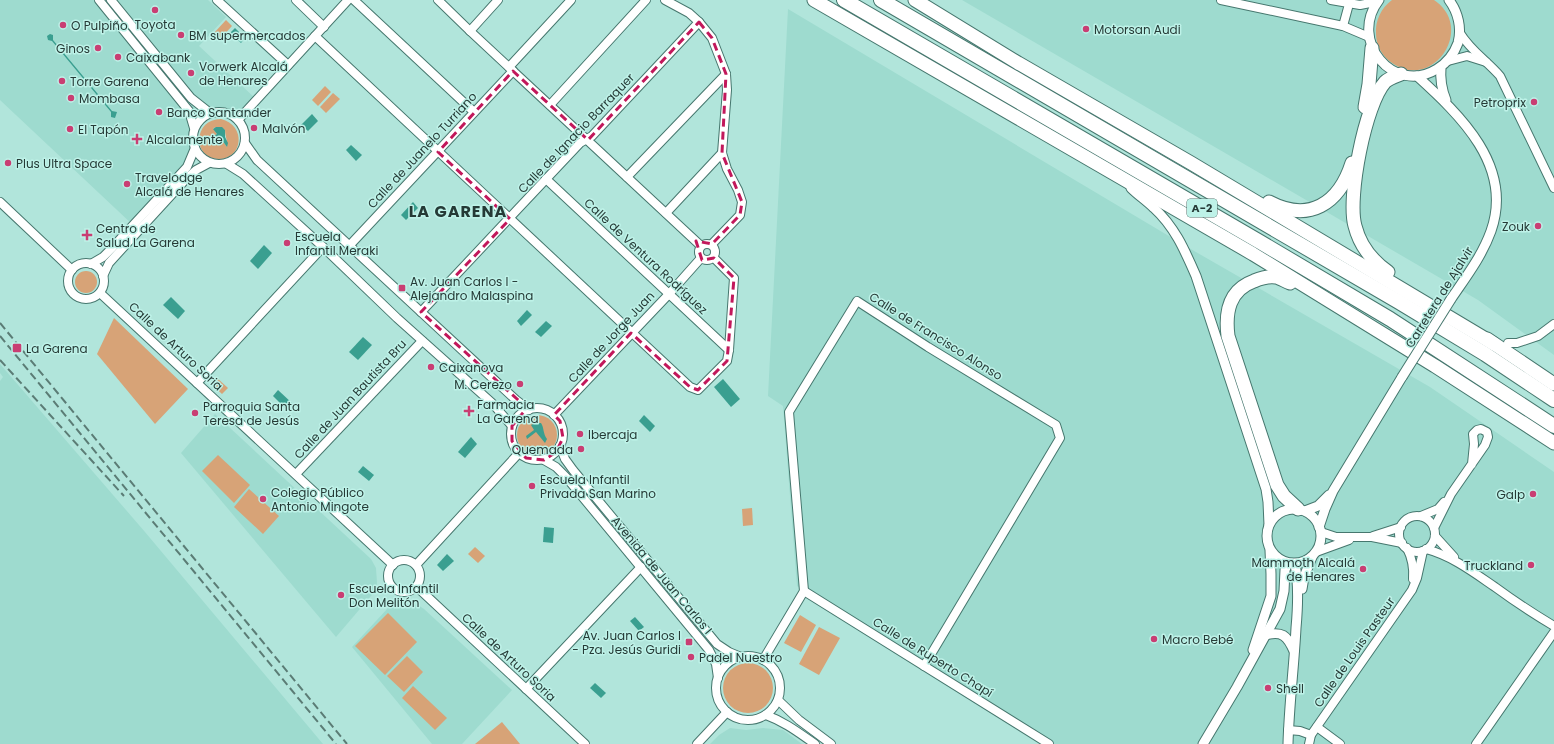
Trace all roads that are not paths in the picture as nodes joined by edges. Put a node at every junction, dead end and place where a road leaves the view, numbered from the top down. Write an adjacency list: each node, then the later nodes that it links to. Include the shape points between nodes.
1 (99, 0): 41 (street, via 189,111)
2 (112, 0): 39 (street, via 191,98)
3 (217, 0): 31 (street)
4 (296, 0): 24 (street)
5 (348, 0): 24 (street)
6 (354, 0): 38 (street)
7 (438, 0): 25 (street)
8 (498, 0): 25 (street)
9 (571, 0): 32 (street, Calle de Juanelo Turriano)
10 (646, 0): 36 (street)
11 (665, 0): 22 (street, via 689,13)
12 (814, 0): 50 (highway)
13 (844, 0): 82 (highway, A-2, via 1260,242 1363,304)
14 (881, 0): 78 (highway, A-2, via 1399,302 1485,354)
15 (915, 0): 48 (highway)
16 (1221, 0): 20 (street)
17 (1331, 0): 21 (street)
18 (1448, 0): 26 (street, via 1456,11)
19 (1372, 2): 21 (street, via 1360,6); 28 (street, via 1369,20)
20 (1254, 3): 23 (street)
21 (1348, 4): 23 (street)
22 (699, 22): 33 (street, via 712,38); 42 (street, Calle de Ignacio Barraquer, via 592,136)
23 (1343, 26): 28 (street)
24 (324, 27): 27 (street)
25 (470, 31): 32 (street)
26 (1460, 33): 29 (street, via 1455,51); 30 (street, via 1464,41)
27 (315, 36): 31 (street); 45 (street)
28 (1370, 42): 34 (street, via 1384,64); 48 (highway, via 1369,84 1355,154 1342,187 1326,203 1300,211 1280,207)
29 (1445, 64): 30 (street, via 1467,56); 35 (street, via 1430,73); 37 (street, Carretera de Ajalvir, via 1440,78)
30 (1490, 64): 53 (street, via 1500,76)
31 (288, 66): 40 (street)
32 (511, 69): 36 (street); 38 (street, Calle de Juanelo Turriano)
33 (726, 74): 46 (street); 51 (street)
34 (1401, 74): 35 (street); 74 (highway, via 1386,81 1375,96 1359,154 1354,187 1354,224 1366,251 1375,262)
35 (1417, 76): 37 (street, Carretera de Ajalvir)
36 (550, 105): 42 (street)
37 (1450, 108): 89 (street, Carretera de Ajalvir, bridge, via 1474,135 1483,150 1492,175 1496,213 1491,230 1483,249)
38 (474, 112): 45 (street, Calle de Juanelo Turriano)
39 (210, 113): 40 (street, via 225,112); 41 (street)
40 (238, 120): 43 (street, via 245,132)
41 (194, 128): 44 (street)
42 (586, 139): 51 (street); 52 (street, Calle de Ignacio Barraquer)
43 (245, 143): 49 (street, via 240,154); 58 (street, via 257,160)
44 (195, 148): 47 (street); 63 (street, via 187,167 107,253)
45 (438, 152): 56 (street); 58 (street, Calle de Juanelo Turriano)
46 (722, 153): 55 (street); 57 (street, via 742,202 740,215)
47 (209, 163): 49 (street); 65 (street, via 185,180 109,263)
48 (1191, 163): 74 (highway)
49 (227, 164): 60 (street, via 243,174)
50 (1118, 176): 68 (highway); 93 (street, via 1155,208 1169,224 1183,246 1196,276 1267,495)
51 (627, 177): 55 (street)
52 (546, 179): 56 (street, Calle de Ignacio Barraquer); 67 (street, Calle de Ventura Rodríguez)
53 (1554, 188)
54 (0, 202): 64 (street)
55 (666, 213): 59 (street)
56 (510, 219): 69 (street, Calle de Ignacio Barraquer); 71 (street)
57 (712, 244): 59 (street, via 706,243); 62 (street, via 716,254)
58 (348, 246): 69 (street)
59 (701, 246): 61 (street)
60 (323, 247): 72 (street); 76 (street)
61 (701, 258): 62 (street); 67 (street, Calle de Jorge Juan)
62 (714, 258): 75 (street, via 734,278)
63 (91, 264): 64 (street, via 82,264); 65 (street, via 99,268)
64 (72, 270): 66 (street, via 69,280 73,293 86,299)
65 (103, 276): 66 (street, via 104,283)
66 (100, 293): 76 (street, Calle de Arturo Soria)
67 (669, 294): 71 (street, Calle de Jorge Juan); 75 (street, Calle de Ventura Rodríguez)
68 (1329, 300): 83 (highway); 91 (highway, via 1275,277 1262,278 1249,282 1236,293 1228,307 1226,321 1228,336 1277,485 1284,496)
69 (421, 312): 79 (street)
70 (1554, 324): 73 (street, via 1538,336 1517,343)
71 (631, 333): 75 (street, via 690,387 698,390 727,361); 80 (street, Calle de Jorge Juan)
72 (422, 341): 81 (street, via 492,403); 88 (street, Calle de Juan Bautista Bru)
73 (1508, 343)
74 (1494, 344): 77 (highway)
75 (729, 350)
76 (197, 383): 88 (street, Calle de Arturo Soria)
77 (1554, 384)
78 (1554, 400)
79 (529, 410): 80 (street, via 542,409); 81 (street, via 519,416)
80 (554, 415): 84 (street, via 562,429 563,438)
81 (512, 426): 85 (street, via 512,441)
82 (1554, 426)
83 (1554, 443)
84 (560, 446): 86 (street); 116 (street, Avenida de Juan Carlos I, via 573,470 710,636 717,644)
85 (519, 454): 86 (street, via 531,459); 106 (street)
86 (544, 460): 107 (street, Avenida de Juan Carlos I, via 566,477)
87 (1472, 464): 90 (street)
88 (296, 474): 105 (street, Calle de Arturo Soria)
89 (1333, 491): 91 (street, Carretera de Ajalvir, via 1318,506); 95 (street, Carretera de Ajalvir)
90 (1451, 494): 92 (street, via 1438,509); 96 (street)
91 (1301, 510): 93 (street, via 1289,509 1281,512); 95 (street, via 1311,515)
92 (1421, 516): 94 (street, via 1409,518); 96 (street, via 1427,518)
93 (1269, 525): 100 (street, via 1266,533)
94 (1401, 527): 97 (street); 99 (street, via 1400,532)
95 (1320, 529): 98 (street, via 1336,537); 102 (street, via 1320,546)
96 (1435, 532): 101 (street, via 1430,546); 103 (street)
97 (1372, 537): 98 (street); 99 (street)
98 (1358, 538): 102 (street, via 1336,544)
99 (1405, 546): 101 (street, via 1412,551); 109 (street, Calle de Louis Pasteur, via 1412,558)
100 (1270, 550): 104 (street, via 1281,561); 119 (street, via 1271,596)
101 (1424, 550): 103 (street, via 1440,553); 109 (street, Calle de Louis Pasteur)
102 (1314, 555): 104 (street, via 1304,562); 111 (street, via 1304,577)
103 (1457, 561): 112 (street, via 1528,610)
104 (1292, 564): 111 (street, via 1298,578); 114 (street, via 1285,570 1280,609)
105 (393, 565): 106 (street, via 407,560); 108 (street, via 388,574 390,584 394,588 403,593 413,591)
106 (416, 565): 108 (street, via 421,574)
107 (641, 567): 120 (street, Avenida de Juan Carlos I, via 709,650 716,664); 121 (street)
108 (417, 587): 121 (street, Calle de Arturo Soria)
109 (1412, 590): 125 (street, Calle de Louis Pasteur)
110 (804, 591): 117 (street); 118 (street, Calle de Ruperto Chapí); 118 (street, Calle de Francisco Alonso, via 789,412 857,301 1056,425 1060,438)
111 (1297, 612): 115 (street)
112 (1553, 622)
113 (1554, 632): 137 (street)
114 (1265, 636): 115 (street, via 1281,634 1290,642); 119 (street)
115 (1295, 652): 126 (street)
116 (741, 657): 117 (street, via 752,656); 120 (street, via 727,665)
117 (763, 660): 122 (street, via 771,665 780,681)
118 (924, 666): 132 (street, Calle de Ruperto Chapí)
119 (1246, 670): 133 (street)
120 (718, 678): 123 (street, via 718,696)
121 (526, 689): 128 (street, Calle de Arturo Soria)
122 (778, 700): 124 (street); 131 (street)
123 (727, 712): 124 (street, via 736,718 746,720); 129 (street)
124 (766, 715): 130 (street, via 794,728)
125 (1317, 727): 127 (street, Calle de Louis Pasteur); 136 (street)
126 (1288, 730): 127 (street); 134 (street)
127 (1311, 735): 135 (street, Calle de Louis Pasteur)
128 (585, 744)
129 (697, 744)
130 (815, 744)
131 (831, 744)
132 (1049, 744)
133 (1203, 744)
134 (1288, 744)
135 (1309, 744)
136 (1340, 744)
137 (1476, 744)

